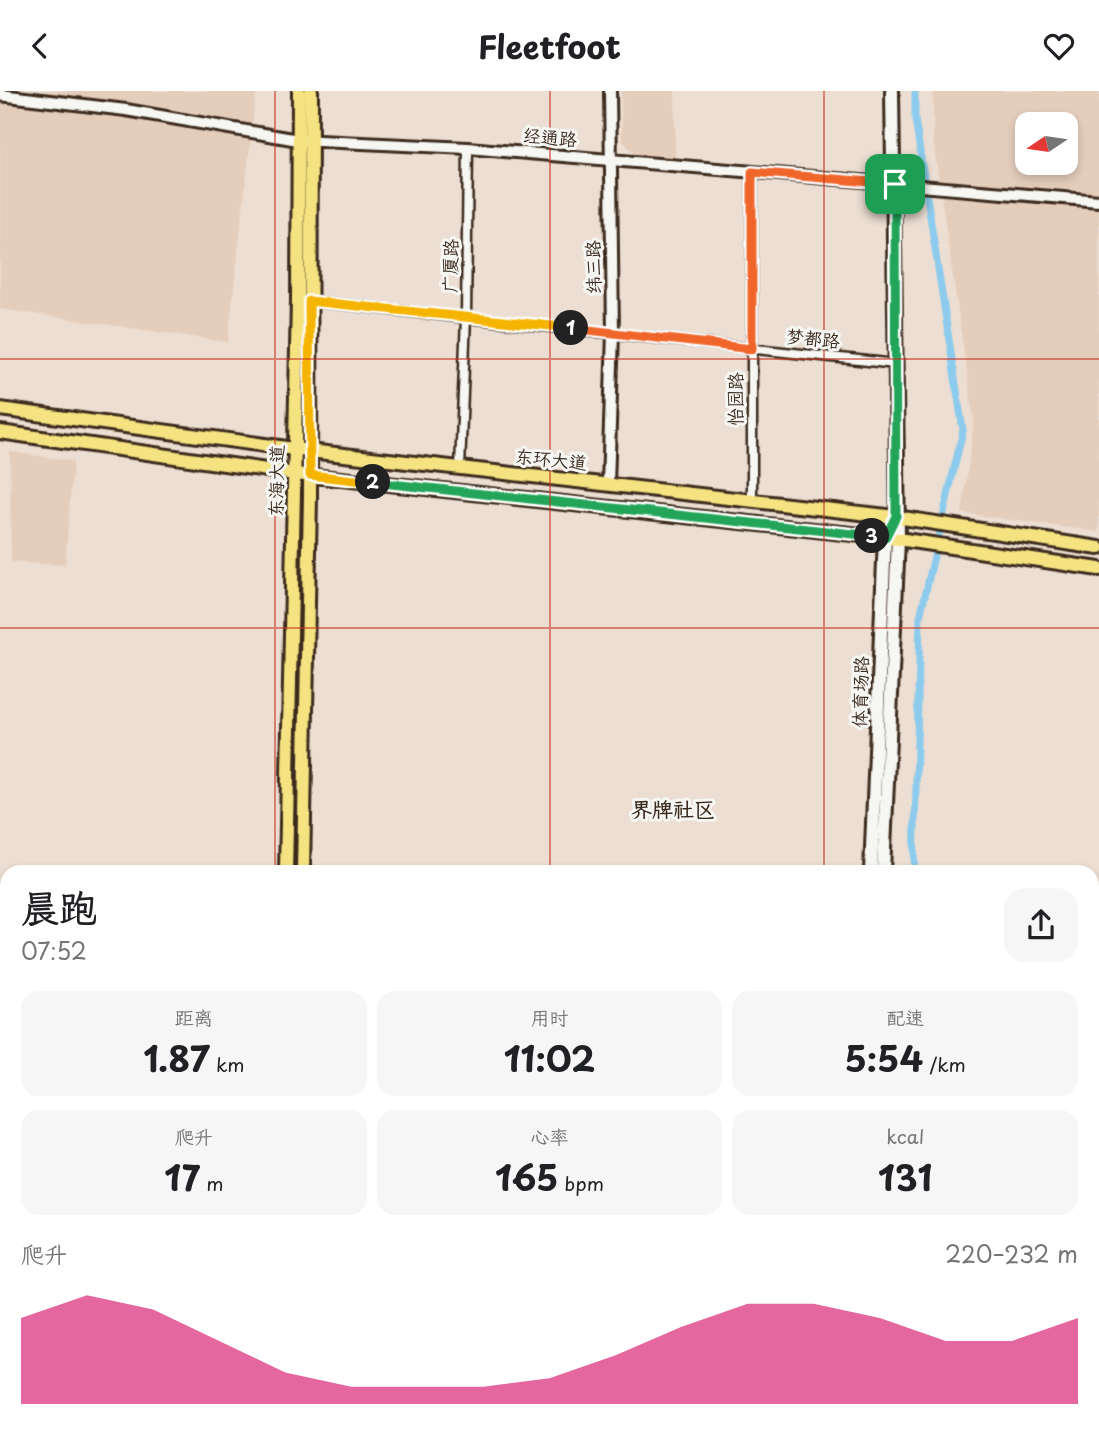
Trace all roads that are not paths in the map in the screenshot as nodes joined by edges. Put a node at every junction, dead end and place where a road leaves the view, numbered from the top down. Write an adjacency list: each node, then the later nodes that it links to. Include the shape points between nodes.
1 (299, 91): 6 (main road, 东海大道)
2 (311, 91): 6 (main road, 东海大道)
3 (610, 91): 8 (street, 纬三路)
4 (892, 91): 10 (main road, 体育场路)
5 (0, 95): 6 (street, 经通路, via 126,110)
6 (304, 140): 7 (street, 经通路); 12 (main road, 东海大道); 19 (main road, 东海大道)
7 (468, 148): 8 (street, 经通路); 13 (street, 广厦路)
8 (609, 160): 9 (street, 经通路); 14 (street, 纬三路)
9 (752, 172): 10 (street, 经通路); 15 (street, 怡园路)
10 (895, 184): 11 (street, 经通路); 16 (main road, 体育场路)
11 (1099, 201)
12 (309, 301): 13 (street, 梦都路); 20 (main road, 东海大道)
13 (466, 317): 14 (street, 梦都路); 21 (street, 广厦路)
14 (613, 333): 15 (street, 梦都路); 24 (street, 纬三路)
15 (752, 349): 16 (street, 梦都路); 25 (street, 怡园路)
16 (896, 364): 26 (main road, 体育场路)
17 (0, 409): 19 (main road, 东环大道)
18 (0, 432): 22 (main road)
19 (295, 449): 20 (main road, 东环大道); 22 (main road, 东海大道)
20 (309, 450): 21 (main road, 东环大道); 23 (main road, 东海大道)
21 (460, 468): 24 (main road, 东环大道)
22 (295, 474): 23 (main road); 30 (main road, 东海大道)
23 (310, 475): 27 (main road); 31 (main road, 东海大道)
24 (608, 484): 25 (main road, 东环大道)
25 (751, 499): 26 (main road, 东环大道)
26 (896, 516): 27 (main road, 体育场路); 28 (main road, 东环大道)
27 (891, 539): 29 (main road); 32 (main road, 体育场路); 33 (main road, 体育场路)
28 (1099, 548)
29 (1099, 569)
30 (286, 865)
31 (303, 865)
32 (871, 865)
33 (883, 865)

